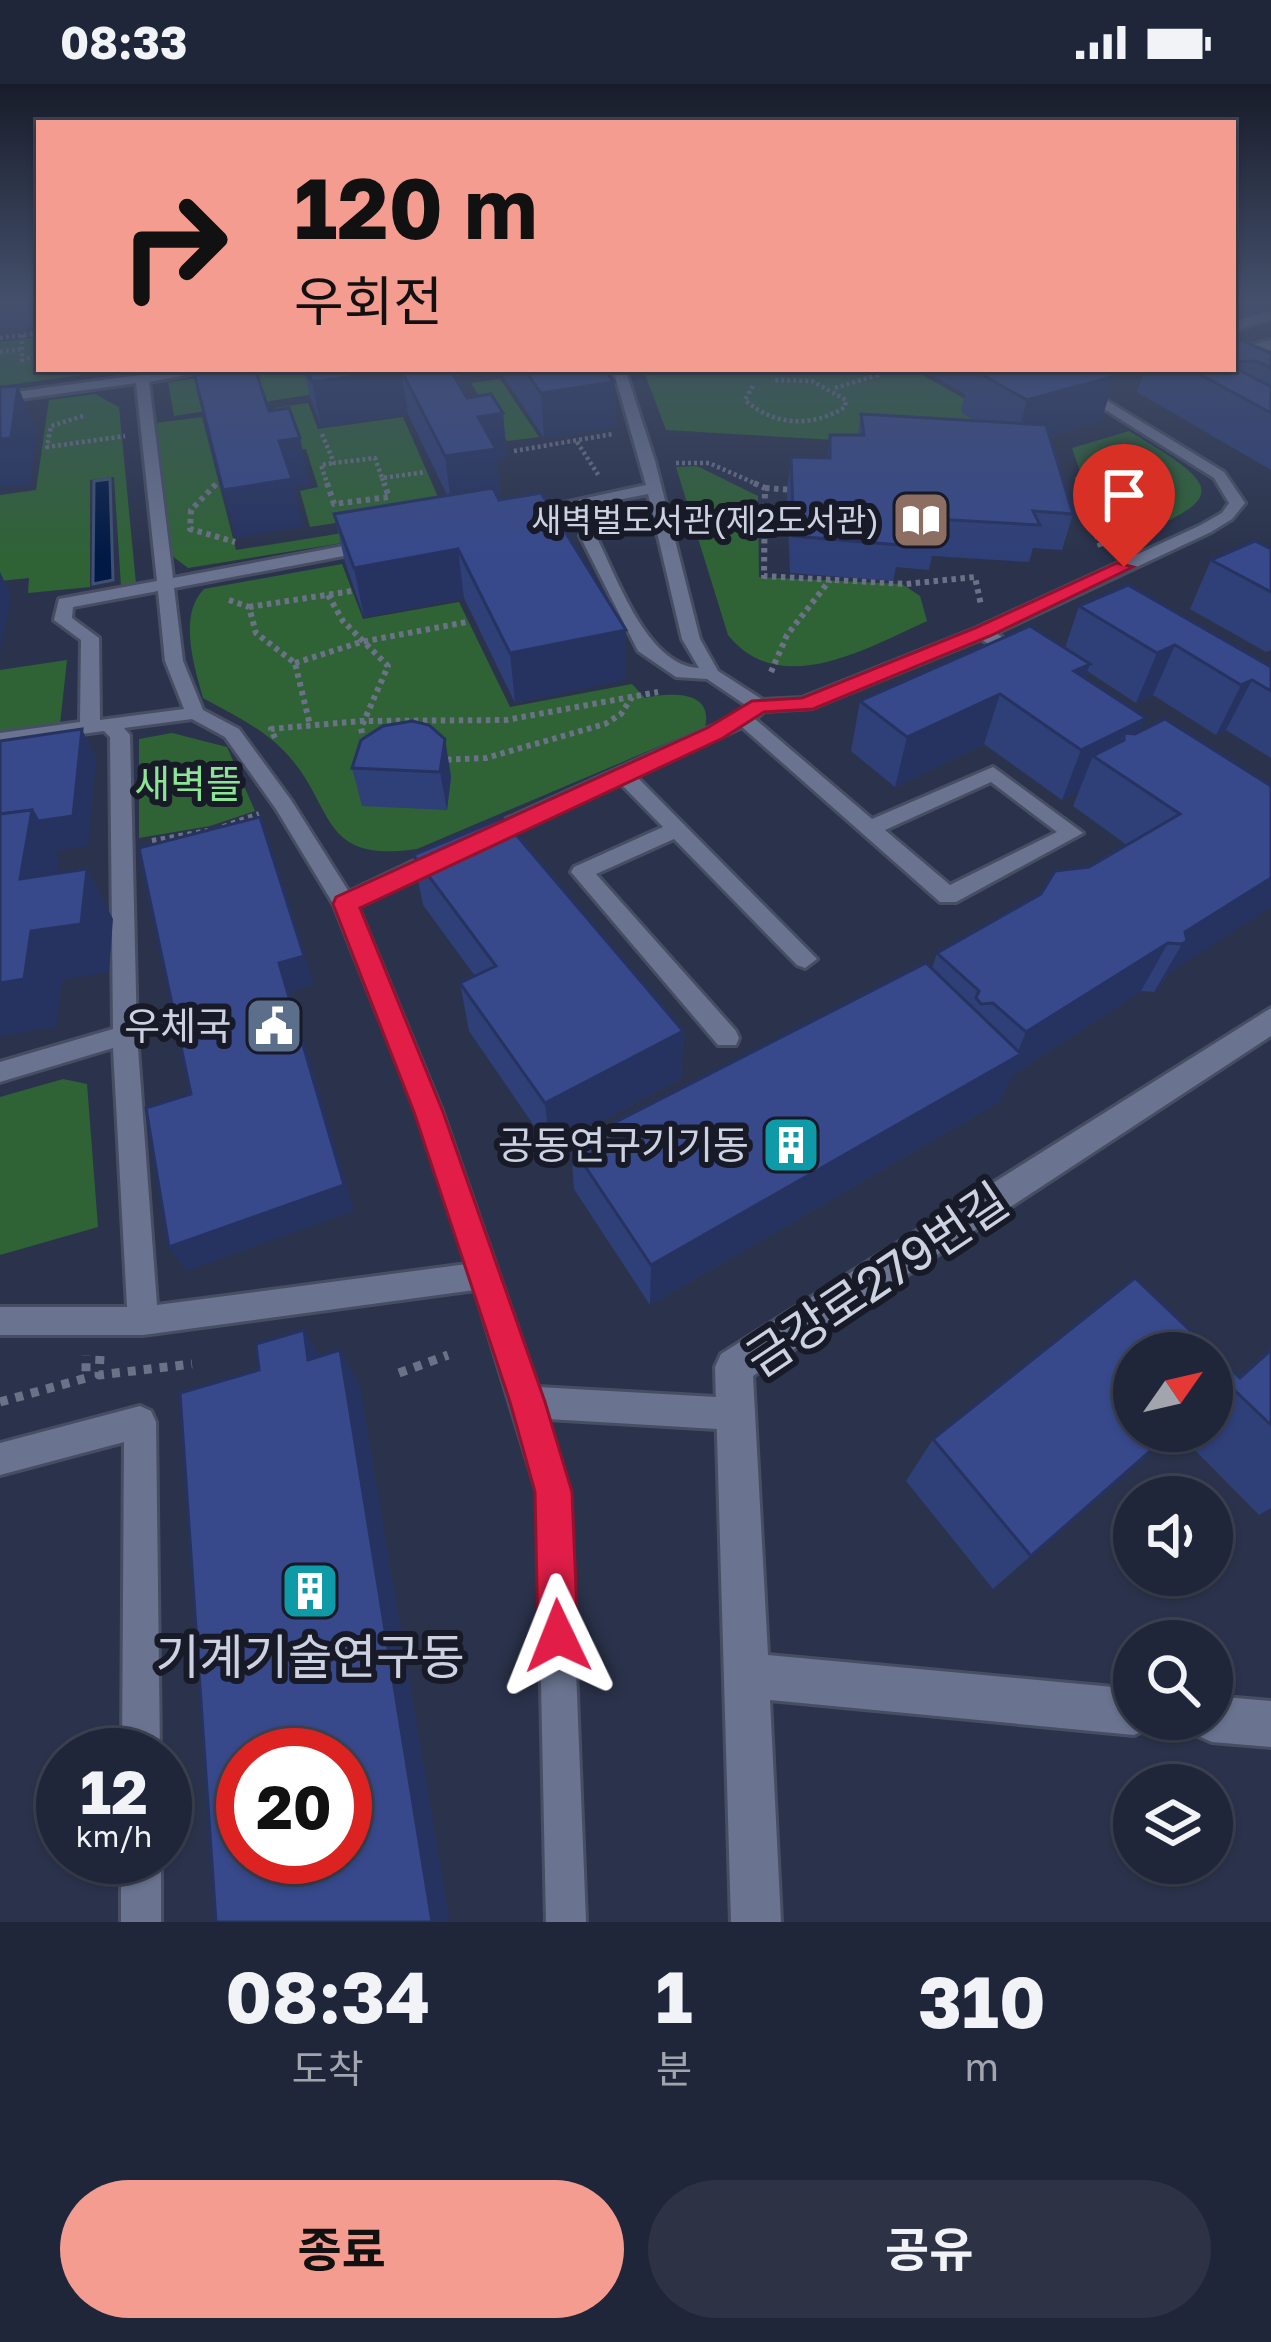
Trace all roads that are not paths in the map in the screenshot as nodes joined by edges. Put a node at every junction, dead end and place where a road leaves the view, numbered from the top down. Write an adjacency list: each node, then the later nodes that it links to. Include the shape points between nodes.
1 (98, 385): 7 (lane)
2 (143, 385): 13 (lane)
3 (624, 385): 9 (lane)
4 (1070, 385): 5 (lane)
5 (1073, 387): 6 (lane); 14 (lane, via 1219,475 1237,502 1205,529)
6 (1046, 389)
7 (6, 397): 8 (lane)
8 (9, 415)
9 (654, 488): 10 (lane); 16 (lane, via 691,639)
10 (500, 518)
11 (588, 536): 16 (lane, via 644,647 682,673)
12 (393, 542): 13 (lane)
13 (165, 584): 18 (lane, via 174,661); 19 (lane, via 64,603 63,620 90,638)
14 (983, 622): 15 (lane); 17 (lane, via 805,704)
15 (1038, 669)
16 (711, 674): 17 (lane)
17 (751, 712): 21 (lane); 22 (lane)
18 (195, 713): 19 (lane); 24 (lane, via 232,733)
19 (100, 727): 20 (lane); 27 (lane, via 120,735)
20 (0, 739)
21 (622, 774): 23 (lane); 24 (lane)
22 (871, 828): 22 (lane, via 948,896 1072,833 993,773)
23 (677, 829): 25 (lane); 28 (lane, via 582,872)
24 (345, 904): 30 (lane, via 429,1112)
25 (805, 959)
26 (1271, 1020): 34 (street, 금강로279번길, via 734,1367)
27 (125, 1035): 29 (lane); 32 (lane)
28 (727, 1038)
29 (0, 1072)
30 (481, 1276): 32 (lane); 33 (lane)
31 (0, 1321): 32 (lane)
32 (143, 1321)
33 (528, 1402): 34 (lane); 43 (lane, via 554,1492)
34 (734, 1414): 36 (street, 금강로279번길)
35 (0, 1459): 40 (lane, via 140,1422)
36 (749, 1676): 37 (street); 44 (street, 금강로279번길)
37 (1113, 1710)
38 (1233, 1721): 39 (street)
39 (1271, 1724)
40 (140, 1728)
41 (141, 1884): 42 (lane)
42 (141, 1922)
43 (566, 1922)
44 (756, 1922)

